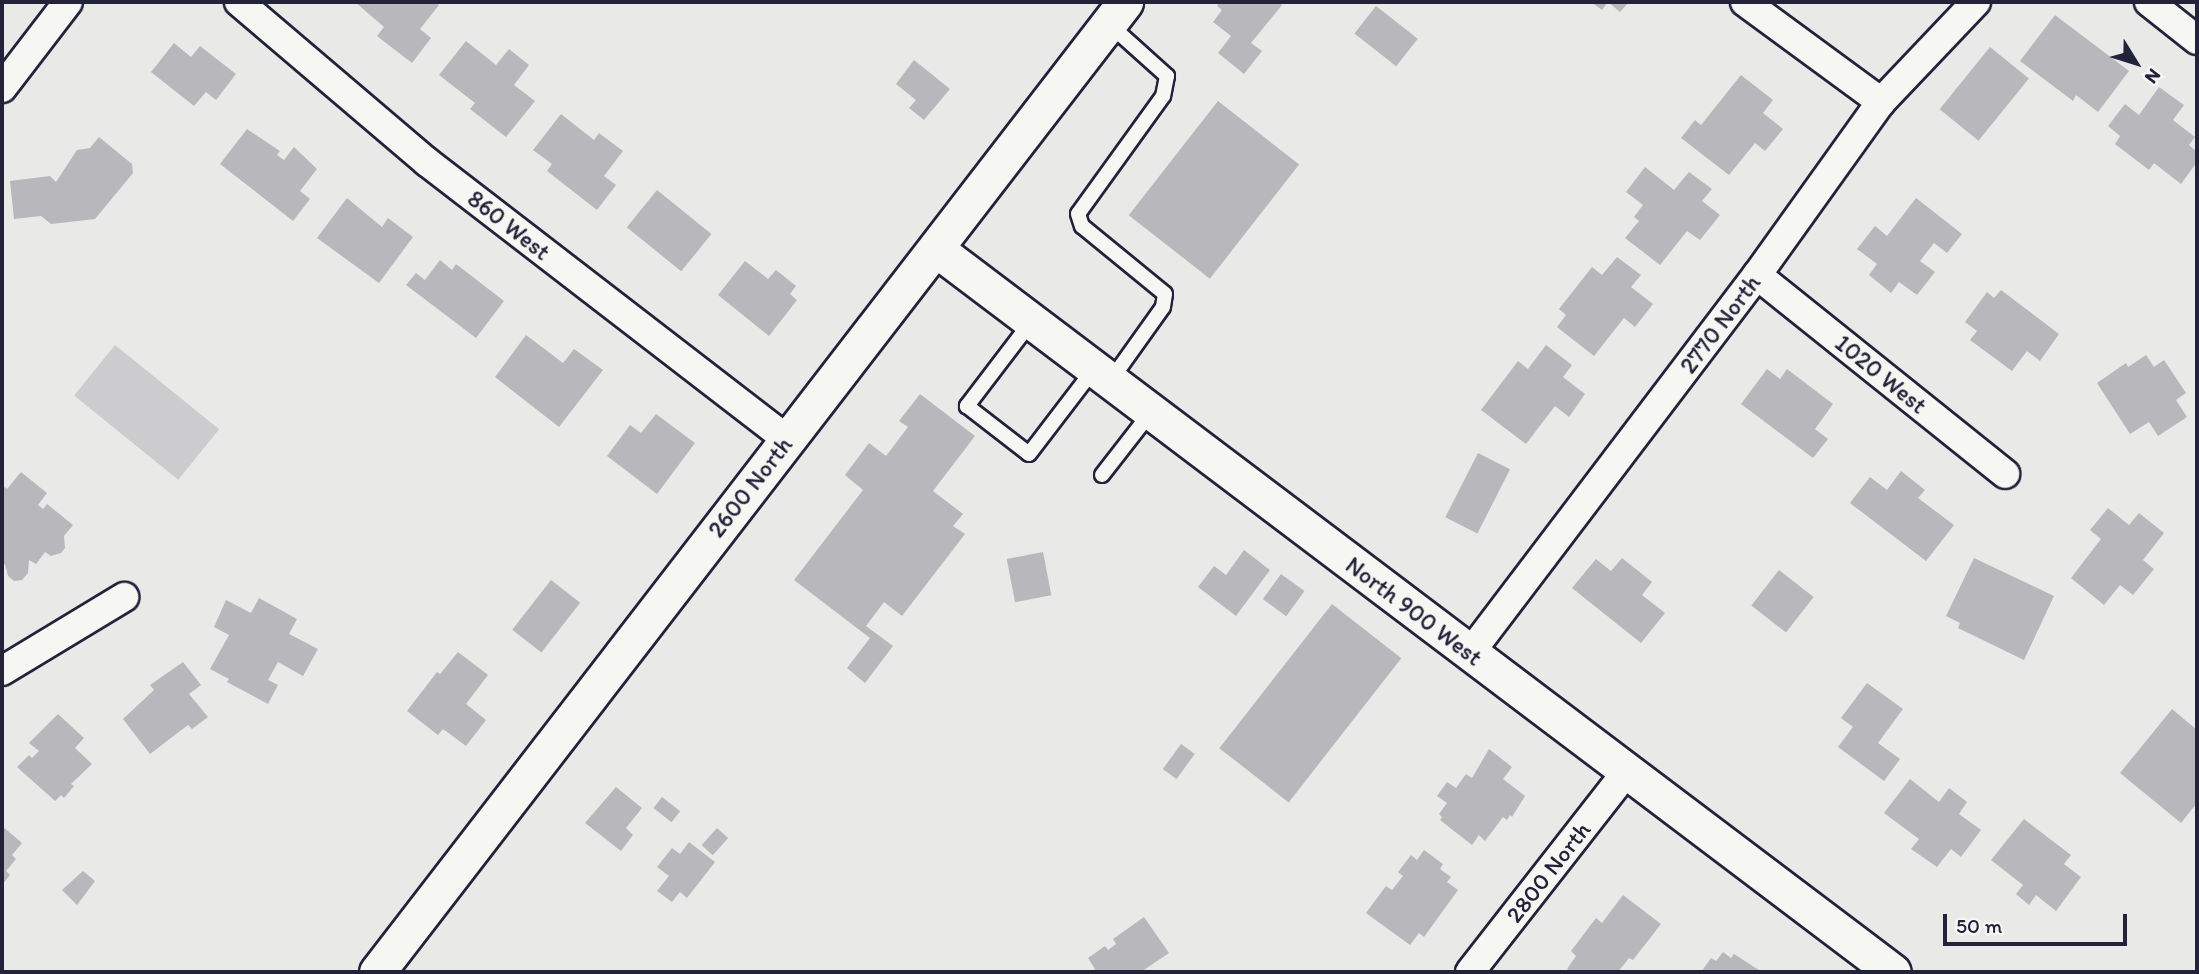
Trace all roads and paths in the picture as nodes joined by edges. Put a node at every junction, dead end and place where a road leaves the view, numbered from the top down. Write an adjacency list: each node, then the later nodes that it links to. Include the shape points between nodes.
1 (68, 2): 8 (street)
2 (239, 2): 15 (street, 860 West, via 427,162)
3 (1745, 2): 9 (street)
4 (1976, 2): 9 (street, 2770 North)
5 (2149, 2): 7 (street)
6 (1117, 13): 10 (street, 2600 North); 13 (lane, via 1167,76 1163,96 1078,214 1082,226 1165,295 1163,307)
7 (2197, 40)
8 (2, 88)
9 (1881, 102): 11 (street, 2770 North)
10 (936, 249): 12 (street, North 900 West); 15 (street, 2600 North)
11 (1758, 275): 16 (street, 1020 West); 19 (street, 2770 North)
12 (1031, 322): 13 (street, North 900 West); 13 (lane, via 967,406 1029,454)
13 (1102, 375): 14 (street, North 900 West)
14 (1152, 412): 17 (lane); 19 (street, North 900 West)
15 (787, 439): 23 (street, 2600 North)
16 (2005, 474)
17 (1102, 475)
18 (124, 597): 20 (street)
19 (1471, 653): 21 (street, North 900 West)
20 (2, 671)
21 (1627, 771): 22 (street, North 900 West); 24 (street, 2800 North)
22 (1888, 971)
23 (377, 972)
24 (1470, 972)

